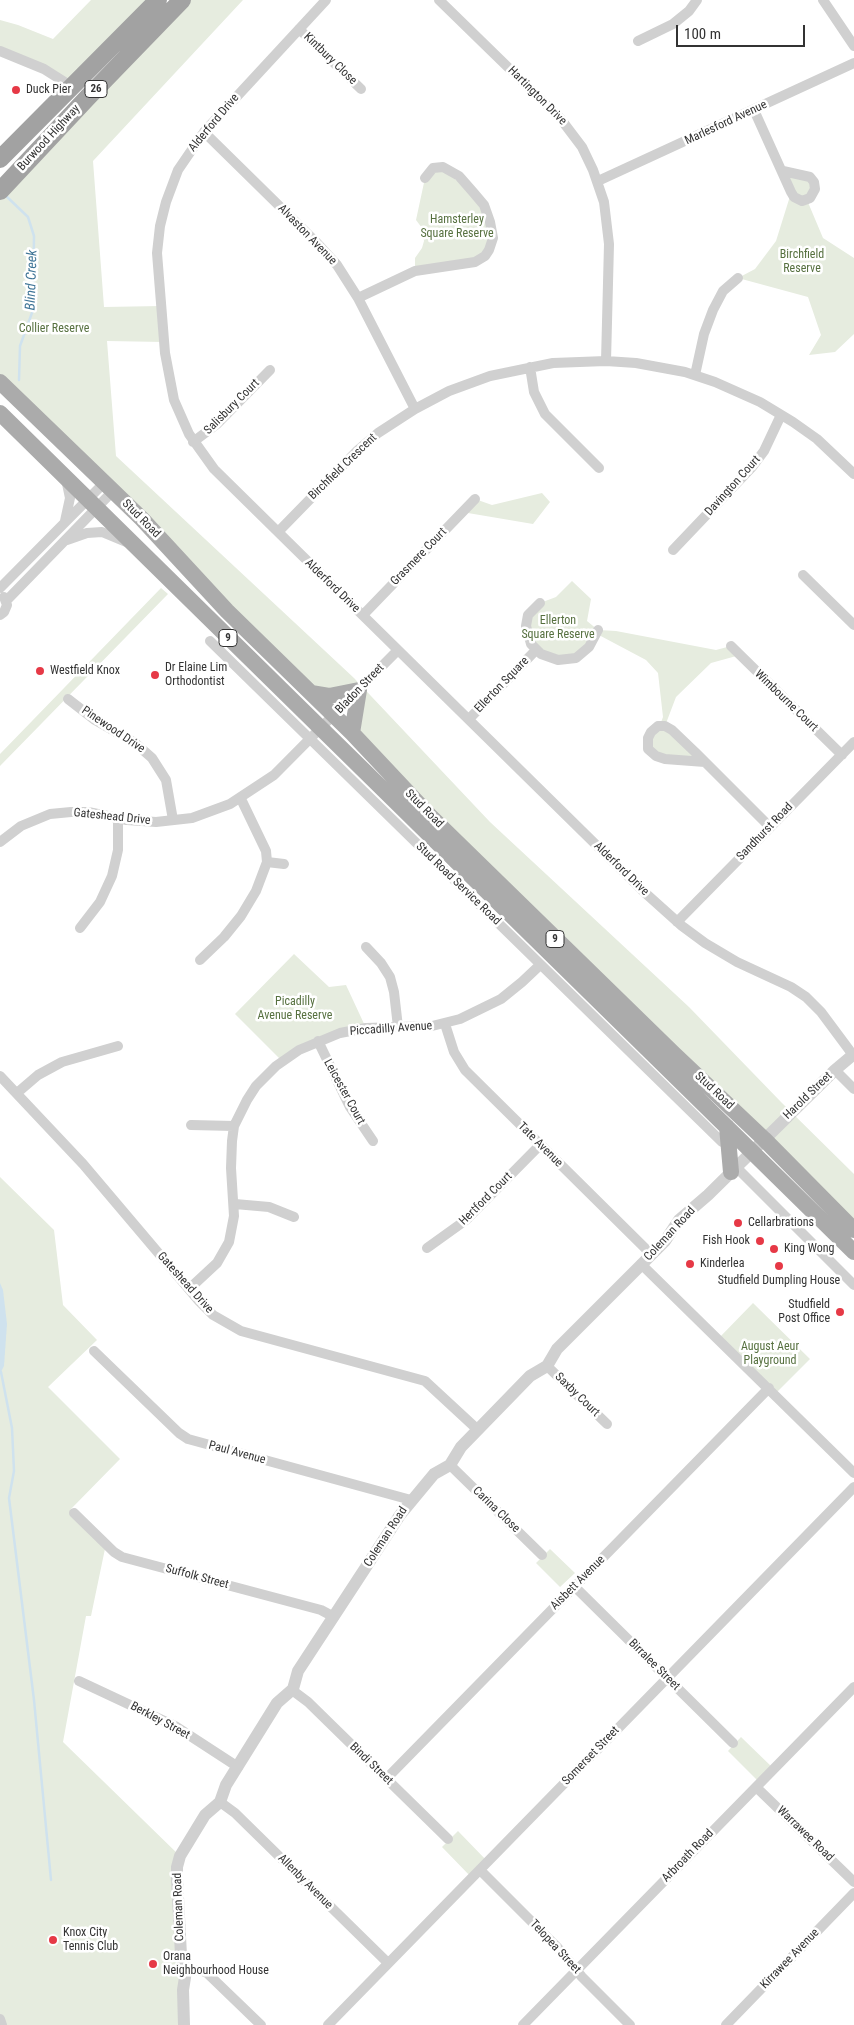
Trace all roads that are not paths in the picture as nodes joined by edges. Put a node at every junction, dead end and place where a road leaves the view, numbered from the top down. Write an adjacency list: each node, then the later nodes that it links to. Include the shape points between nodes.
1 (158, 0): 12 (highway, Burwood Highway / 26)
2 (182, 0): 14 (highway, Burwood Highway / 26)
3 (326, 0): 7 (street, Alderford Drive)
4 (439, 0): 20 (street, Hartington Drive, via 560,118 582,147)
5 (696, 0): 8 (street, via 689,11 673,24)
6 (823, 0): 9 (street)
7 (298, 29): 13 (street, Kintbury Close); 16 (street, Alderford Drive)
8 (638, 40)
9 (854, 46)
10 (0, 51): 12 (street, via 44,69)
11 (854, 63): 15 (street, Marlesford Avenue)
12 (72, 87): 14 (street); 17 (highway, Burwood Highway / 26)
13 (360, 89)
14 (88, 97): 21 (highway, Burwood Highway / 26)
15 (754, 110): 18 (street); 20 (street, Marlesford Avenue)
16 (204, 132): 23 (street, Alvaston Avenue, via 326,252); 32 (street, Alderford Drive, via 181,165 169,191 157,253 167,369 174,400)
17 (0, 159)
18 (782, 171)
19 (425, 178): 23 (street, via 433,168 443,167 459,176 474,192 484,205 490,222 493,238 488,250 480,260 470,264 415,271)
20 (598, 181): 24 (street, Hartington Drive, via 607,216 609,244)
21 (6, 185)
22 (738, 278): 27 (street, via 723,291 713,310)
23 (358, 298): 29 (street, Alvaston Avenue)
24 (606, 361): 25 (street, Birchfield Crescent, via 568,361); 27 (street, Birchfield Crescent, via 649,365)
25 (530, 367): 29 (street, Birchfield Crescent, via 476,381); 33 (street, via 534,392 545,414)
26 (270, 370): 32 (street, Salisbury Court, via 217,424)
27 (695, 375): 31 (street, Birchfield Crescent, via 743,394)
28 (0, 382): 36 (main road, Stud Road / 9)
29 (415, 409): 40 (street, Birchfield Crescent, via 358,450)
30 (0, 413): 35 (main road, Stud Road / 9)
31 (782, 415): 34 (street, Birchfield Crescent, via 817,439); 43 (street, Davington Court, via 756,463)
32 (194, 442): 40 (street, Alderford Drive, via 214,469)
33 (599, 468)
34 (854, 474)
35 (66, 478): 38 (main road, Stud Road / 9); 39 (street, via 70,498)
36 (109, 487): 38 (street); 57 (main road, Stud Road / 9, via 227,611)
37 (475, 499): 49 (street, Grasmere Court)
38 (92, 504): 39 (street); 41 (street); 42 (main road, Stud Road / 9)
39 (65, 522): 45 (street)
40 (278, 532): 49 (street, Alderford Drive)
41 (66, 540): 42 (street, via 102,532); 46 (street)
42 (136, 547): 62 (main road, Stud Road / 9)
43 (673, 550)
44 (803, 575): 50 (street)
45 (0, 588)
46 (3, 597): 48 (street, via 6,609)
47 (540, 603): 55 (street, Ellerton Square, via 531,610 526,621 528,636)
48 (0, 615)
49 (363, 615): 54 (street, Alderford Drive)
50 (854, 625)
51 (598, 630): 55 (street, Ellerton Square, via 590,648 576,658 553,658)
52 (210, 640): 62 (street, Stud Road Service Road)
53 (731, 646): 64 (street, Wimbourne Court)
54 (398, 650): 56 (street, Bladon Street); 60 (street, Alderford Drive)
55 (536, 650): 60 (street, Ellerton Square)
56 (359, 690): 57 (main road, via 329,696); 59 (street, Bladon Street); 61 (main road)
57 (311, 693): 59 (main road, Stud Road / 9)
58 (68, 698): 68 (street, Pinewood Drive, via 152,758 166,780)
59 (334, 716): 61 (main road, Stud Road / 9); 62 (street, Bladon Street)
60 (469, 720): 73 (street, Alderford Drive)
61 (352, 733): 90 (main road, Stud Road / 9, via 430,816)
62 (316, 734): 66 (street, Gateshead Drive, via 274,776); 77 (street, Stud Road Service Road); 89 (main road, Stud Road / 9)
63 (854, 742): 64 (street, Sandhurst Road)
64 (842, 755): 69 (street, Sandhurst Road)
65 (705, 762): 65 (street, via 666,759 652,754 647,747 650,734 660,725 668,728); 69 (street)
66 (241, 799): 68 (street, Gateshead Drive, via 204,814); 71 (street, via 266,851)
67 (118, 819): 68 (street, Gateshead Drive, via 142,822); 70 (street, Gateshead Drive, via 80,812 50,814 21,826); 74 (street, via 118,850 112,876 100,902)
68 (173, 820)
69 (770, 827): 73 (street, Sandhurst Road)
70 (0, 842)
71 (267, 862): 72 (street); 76 (street, via 256,891 241,916)
72 (284, 864)
73 (677, 922): 82 (street, Alderford Drive, via 737,962 806,997)
74 (80, 928)
75 (366, 947): 79 (street, via 390,978)
76 (200, 960)
77 (540, 965): 78 (street, Piccadilly Avenue, via 501,998 475,1013); 89 (street, Stud Road Service Road)
78 (445, 1024): 79 (street, Piccadilly Avenue); 92 (street, Tate Avenue, via 454,1052 465,1070)
79 (398, 1027): 80 (street, Piccadilly Avenue, via 355,1030)
80 (318, 1041): 88 (street, Piccadilly Avenue, via 288,1056 262,1079); 91 (street, Leicester Court, via 350,1107)
81 (118, 1046): 86 (street, via 62,1062 38,1075)
82 (853, 1055): 83 (street, Harold Street)
83 (835, 1070): 85 (street); 90 (street, Harold Street)
84 (0, 1076): 86 (street, Gateshead Drive)
85 (854, 1089)
86 (17, 1093): 103 (street, Gateshead Drive, via 83,1164)
87 (191, 1125): 88 (street)
88 (234, 1126): 95 (street, Piccadilly Avenue, via 231,1168)
89 (718, 1129): 93 (main road, Stud Road / 9); 94 (main road)
90 (764, 1139): 93 (street, Coleman Road); 97 (main road, Stud Road / 9)
91 (373, 1142)
92 (540, 1145): 98 (street, Hertford Court, via 466,1220); 100 (street, Tate Avenue)
93 (751, 1152): 94 (street, Coleman Road); 99 (main road, Stud Road / 9)
94 (734, 1169): 100 (street, Coleman Road, via 679,1220 665,1241); 102 (street)
95 (235, 1204): 96 (street, via 269,1207); 103 (street, Piccadilly Avenue, via 232,1234 225,1250 212,1269)
96 (294, 1218)
97 (854, 1230)
98 (427, 1248)
99 (854, 1252)
100 (651, 1254): 101 (street, Coleman Road)
101 (641, 1264): 105 (street, Coleman Road, via 557,1349); 106 (street)
102 (854, 1285)
103 (189, 1289): 108 (street, Gateshead Drive, via 213,1315 241,1331 425,1381)
104 (94, 1351): 112 (street, Paul Avenue, via 188,1439)
105 (547, 1366): 107 (street, Saxby Court); 108 (street, Coleman Road, via 530,1376)
106 (769, 1388): 110 (street); 115 (street, Aisbett Avenue)
107 (607, 1424)
108 (478, 1430): 109 (street, Coleman Road)
109 (450, 1465): 112 (street, Coleman Road, via 434,1474); 114 (street, Carina Close)
110 (854, 1473)
111 (854, 1487): 117 (street, Somerset Street)
112 (411, 1500): 116 (street, Coleman Road)
113 (74, 1513): 116 (street, Suffolk Street, via 122,1557 321,1610)
114 (542, 1555)
115 (574, 1586): 117 (street, Birralee Street); 123 (street, Aisbett Avenue)
116 (334, 1617): 120 (street, Coleman Road, via 298,1671)
117 (668, 1678): 121 (street, Birralee Street); 127 (street, Somerset Street)
118 (79, 1681): 122 (street, Berkley Street, via 175,1726)
119 (854, 1687): 124 (street, Arbroath Road)
120 (292, 1690): 122 (street, Coleman Road, via 277,1703); 123 (street, Bindi Street)
121 (733, 1743)
122 (238, 1767): 125 (street, Coleman Road)
123 (386, 1779): 126 (street, Bindi Street)
124 (756, 1787): 128 (street, Warrawee Road); 131 (street, Arbroath Road)
125 (220, 1802): 130 (street, Allenby Avenue); 132 (street, Coleman Road, via 205,1815 182,1852 177,1867 181,1955)
126 (448, 1839)
127 (480, 1870): 130 (street, Somerset Street); 131 (street, Telopea Street)
128 (854, 1882)
129 (854, 1893): 140 (street, Kirrawee Avenue)
130 (388, 1963): 137 (street, Somerset Street)
131 (576, 1970): 138 (street, Arbroath Road); 139 (street, Telopea Street)
132 (186, 1971): 135 (street, Coleman Road); 136 (street, via 207,1973)
133 (0, 2020): 134 (street)
134 (2, 2025)
135 (184, 2025)
136 (261, 2025)
137 (328, 2025)
138 (523, 2025)
139 (630, 2025)
140 (726, 2025)

